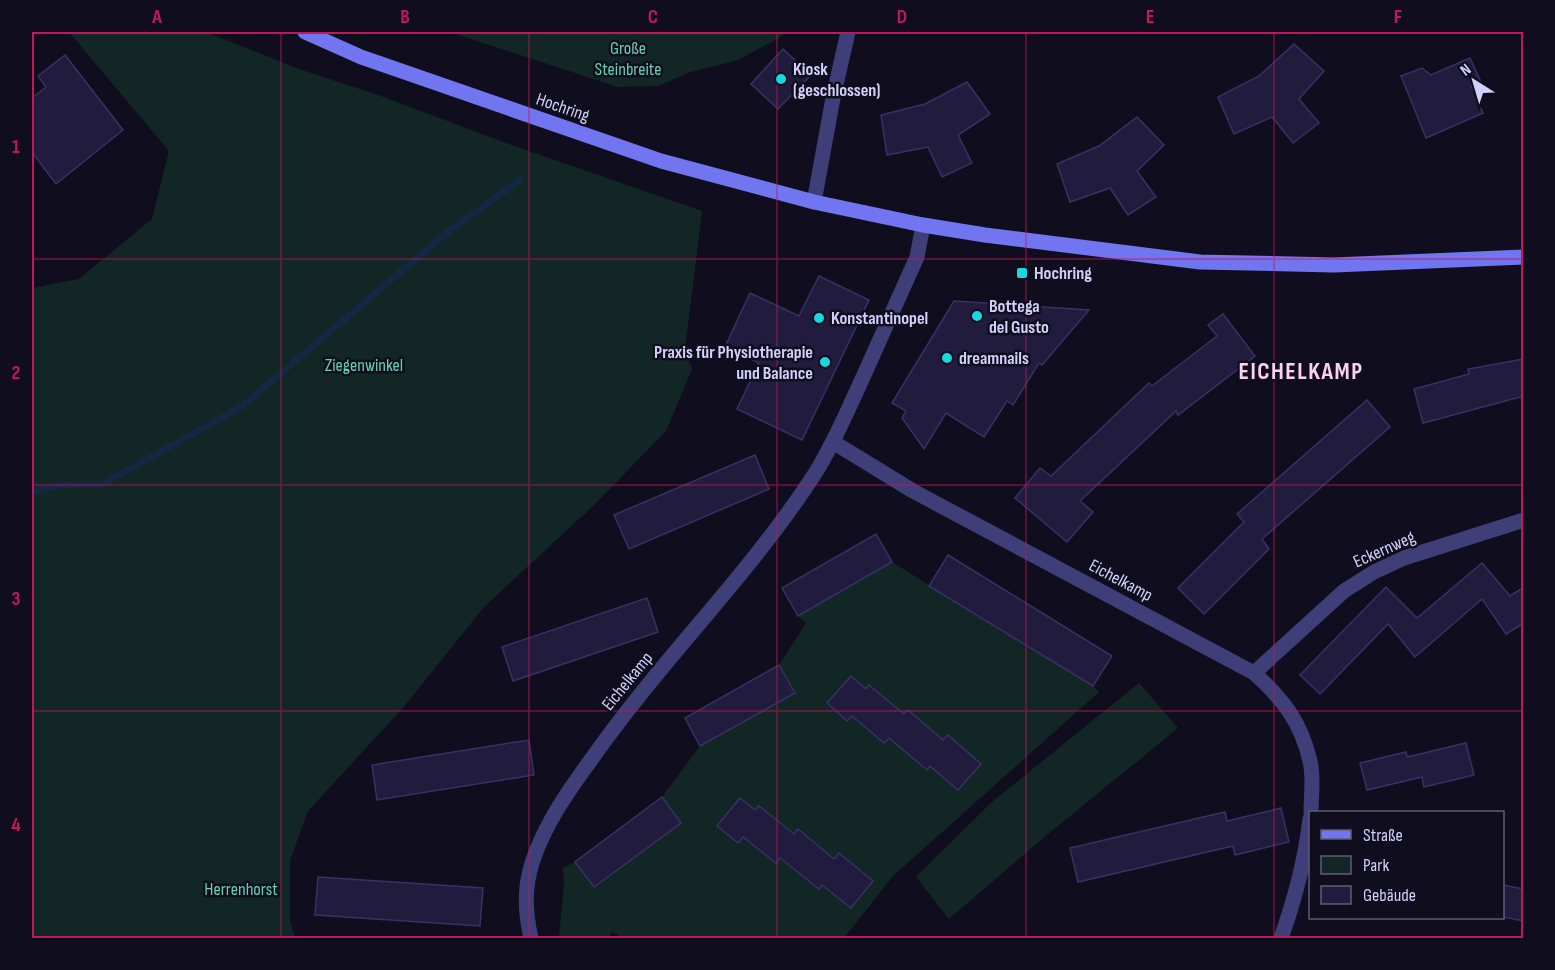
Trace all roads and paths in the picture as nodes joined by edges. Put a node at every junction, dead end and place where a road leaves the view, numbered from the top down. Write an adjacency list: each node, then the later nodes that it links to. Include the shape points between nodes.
1 (305, 32): 3 (street, Hochring, via 362,57 661,161)
2 (848, 32): 3 (street)
3 (814, 202): 4 (street, Hochring)
4 (923, 225): 5 (street, Hochring, via 1200,262 1334,266); 6 (street, Eichelkamp, via 917,257)
5 (1524, 257)
6 (833, 442): 8 (street, Eichelkamp, via 913,491); 11 (street, Eichelkamp, via 781,523 622,716 568,791 546,829 527,882 525,901)
7 (1524, 520): 8 (street, Eckernweg, via 1404,558 1374,572 1344,591)
8 (1254, 673): 9 (street, Eichelkamp, via 1279,696 1298,726 1311,763)
9 (1311, 811)
10 (1309, 832): 12 (street)
11 (531, 939)
12 (1281, 939)

